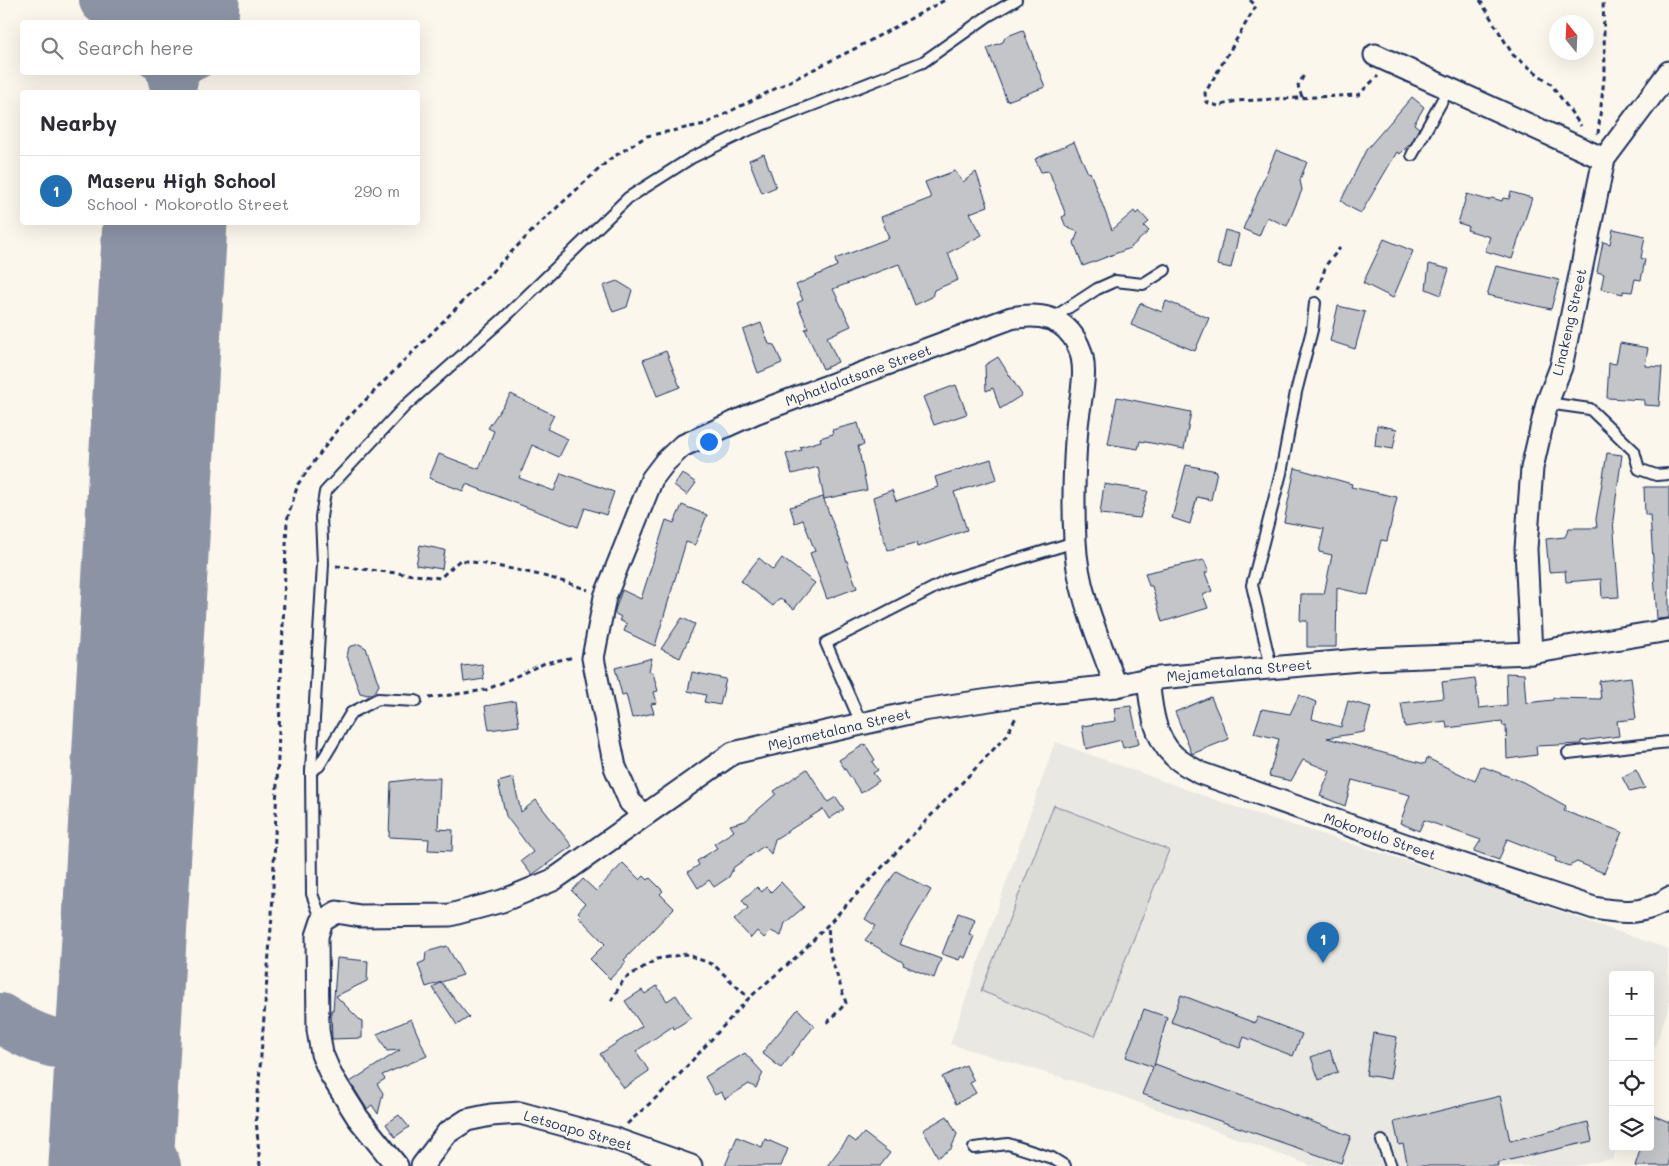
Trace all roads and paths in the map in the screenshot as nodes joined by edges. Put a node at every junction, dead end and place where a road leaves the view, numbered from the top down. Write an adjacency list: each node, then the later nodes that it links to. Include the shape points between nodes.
1 (1016, 0): 22 (lane, via 923,62 751,129 691,158 628,198 503,319 404,407 325,492 321,517)
2 (1250, 0): 9 (path, via 1256,6 1205,93 1206,102 1218,106 1236,101)
3 (1480, 0): 10 (path, via 1513,55 1551,84)
4 (1603, 0): 11 (path, via 1605,69 1598,139)
5 (1383, 59): 8 (street); 9 (path, via 1371,85 1358,95)
6 (1669, 72): 13 (street, Linakeng Street)
7 (1305, 74): 9 (path, via 1298,86)
8 (1449, 88): 12 (lane); 13 (street)
9 (1302, 97)
10 (1584, 129)
11 (1591, 134)
12 (1412, 155)
13 (1604, 159): 18 (street, Linakeng Street, via 1561,368)
14 (1340, 248): 16 (path, via 1326,265)
15 (1165, 270): 17 (lane, via 1143,284 1115,281)
16 (1314, 303): 27 (lane, via 1312,330 1296,392 1281,473 1252,586)
17 (1051, 319): 21 (street, Mphatlalatsane Street, via 1063,325 1078,344 1084,364 1075,467); 23 (street, Mphatlalatsane Street, via 1032,314 1011,318 755,413 682,446 652,479)
18 (1546, 403): 20 (lane, via 1590,409 1634,451 1639,469 1656,475); 25 (street, Linakeng Street, via 1532,468 1526,549)
19 (309, 467): 46 (path, via 298,484 288,520 272,915 256,1120)
20 (1669, 474)
21 (1075, 542): 29 (street, Mphatlalatsane Street, via 1077,568 1086,603); 32 (lane, via 949,580 826,643)
22 (323, 564): 23 (path, via 440,578 460,560 560,580); 35 (lane)
23 (605, 597): 26 (street, Mphatlalatsane Street)
24 (1669, 630): 25 (street, Mejametalana Street)
25 (1531, 653): 27 (street, Mejametalana Street, via 1370,659)
26 (593, 658): 31 (path, via 572,657 545,663 486,690); 36 (street, Mphatlalatsane Street, via 615,767 630,802)
27 (1271, 667): 28 (street, Mejametalana Street)
28 (1148, 679): 29 (street, Mejametalana Street); 37 (street, Mokorotlo Street, via 1153,718 1161,739 1173,756 1200,773 1594,908 1638,912 1660,905)
29 (1116, 686): 30 (street, Mejametalana Street)
30 (1016, 696): 32 (street, Mejametalana Street); 39 (path, via 1018,712 1007,735)
31 (416, 701): 35 (lane, via 378,699 351,713 319,766)
32 (861, 723): 36 (street, Mejametalana Street, via 733,753)
33 (1669, 742): 34 (lane)
34 (1568, 753)
35 (312, 771): 38 (lane, via 312,894)
36 (644, 815): 38 (street, Mejametalana Street, via 553,880 502,901 450,915 360,916 337,912)
37 (1669, 898)
38 (322, 921): 47 (street, via 317,936 318,1030 322,1054 358,1118)
39 (828, 924): 40 (path); 42 (path, via 830,954 846,1003)
40 (750, 998): 41 (path, via 714,965 686,954 657,959 624,979); 43 (path, via 669,1086)
41 (611, 1001)
42 (827, 1023)
43 (612, 1138): 48 (street, Letsoapo Street, via 520,1113 491,1115 468,1120 448,1133); 49 (street, Letsoapo Street)
44 (1382, 1141): 51 (lane)
45 (974, 1148): 50 (lane, via 1008,1144 1052,1158)
46 (260, 1166)
47 (397, 1166)
48 (422, 1166)
49 (691, 1166)
50 (1066, 1166)
51 (1391, 1166)

